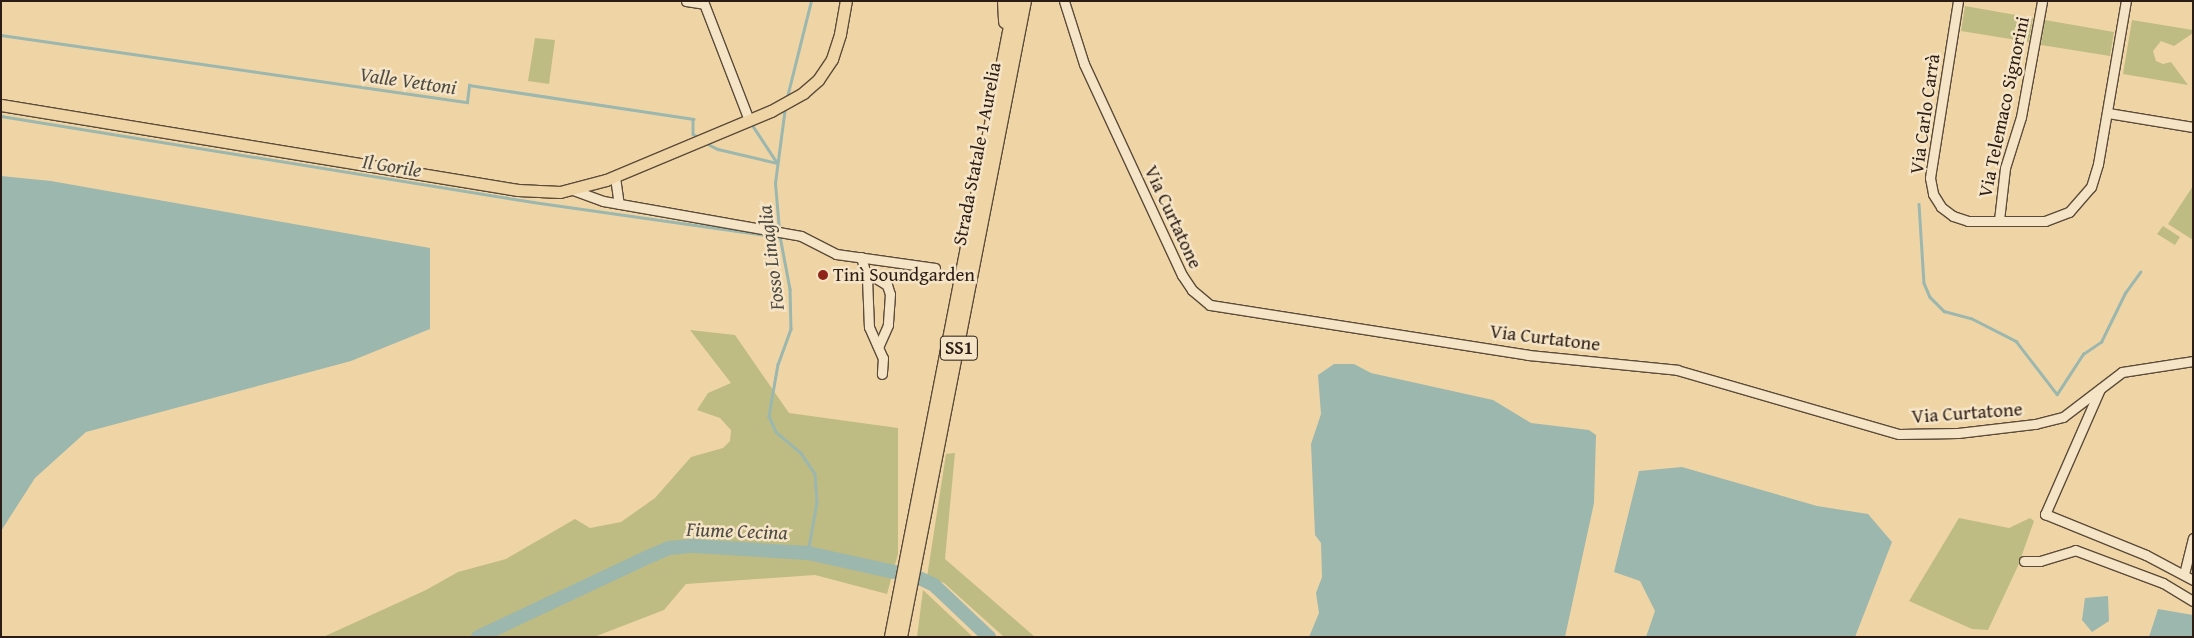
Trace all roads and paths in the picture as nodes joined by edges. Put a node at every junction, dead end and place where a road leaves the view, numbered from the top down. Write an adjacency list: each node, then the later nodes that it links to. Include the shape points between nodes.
1 (686, 1): 10 (street)
2 (846, 1): 14 (main road, via 832,59 818,80 796,98)
3 (1004, 1): 11 (highway, via 1000,47)
4 (1015, 1): 11 (highway, Strada Statale 1 Aurelia / SS1)
5 (1025, 1): 27 (highway, Strada Statale 1 Aurelia / SS1)
6 (1064, 1): 26 (street, Via Curtatone, via 1084,64 1182,275 1192,290 1210,305 1528,355 1677,370 1899,434 1958,433 2035,424 2063,417)
7 (1958, 1): 19 (street, Via Carlo Carrà, via 1930,178 1933,194 1941,207 1953,216 1968,221)
8 (2042, 1): 19 (street, Via Telemaco Signorini, via 2021,117 2005,168)
9 (2126, 1): 13 (street)
10 (703, 3): 14 (street)
11 (1006, 55): 27 (highway, Strada Statale 1 Aurelia / SS1)
12 (1, 106): 17 (main road, via 518,190 548,193)
13 (2108, 112): 15 (street); 19 (street, Via Carlo Carrà, via 2091,187 2076,206 2045,221)
14 (749, 120): 16 (main road)
15 (2193, 127)
16 (614, 177): 17 (main road); 18 (street)
17 (573, 190): 18 (street, via 585,197)
18 (620, 204): 20 (street, via 791,234 817,243 828,251)
19 (1998, 220)
20 (861, 257): 21 (street); 22 (street)
21 (934, 268)
22 (866, 272): 23 (street, via 869,327); 23 (street, via 887,285 890,294 888,325)
23 (878, 346): 25 (street, via 884,364)
24 (2193, 361): 26 (street, Via Curtatone, via 2122,372)
25 (882, 374)
26 (2101, 386): 30 (street, via 2045,514)
27 (918, 519): 33 (highway, Strada Statale 1 Aurelia / SS1); 34 (highway, Strada Statale 1 Aurelia / SS1)
28 (2193, 538): 30 (street)
29 (2024, 561): 32 (street, via 2040,561 2075,550 2163,583)
30 (2184, 574): 31 (street)
31 (2193, 580)
32 (2193, 601)
33 (891, 637)
34 (901, 637)

